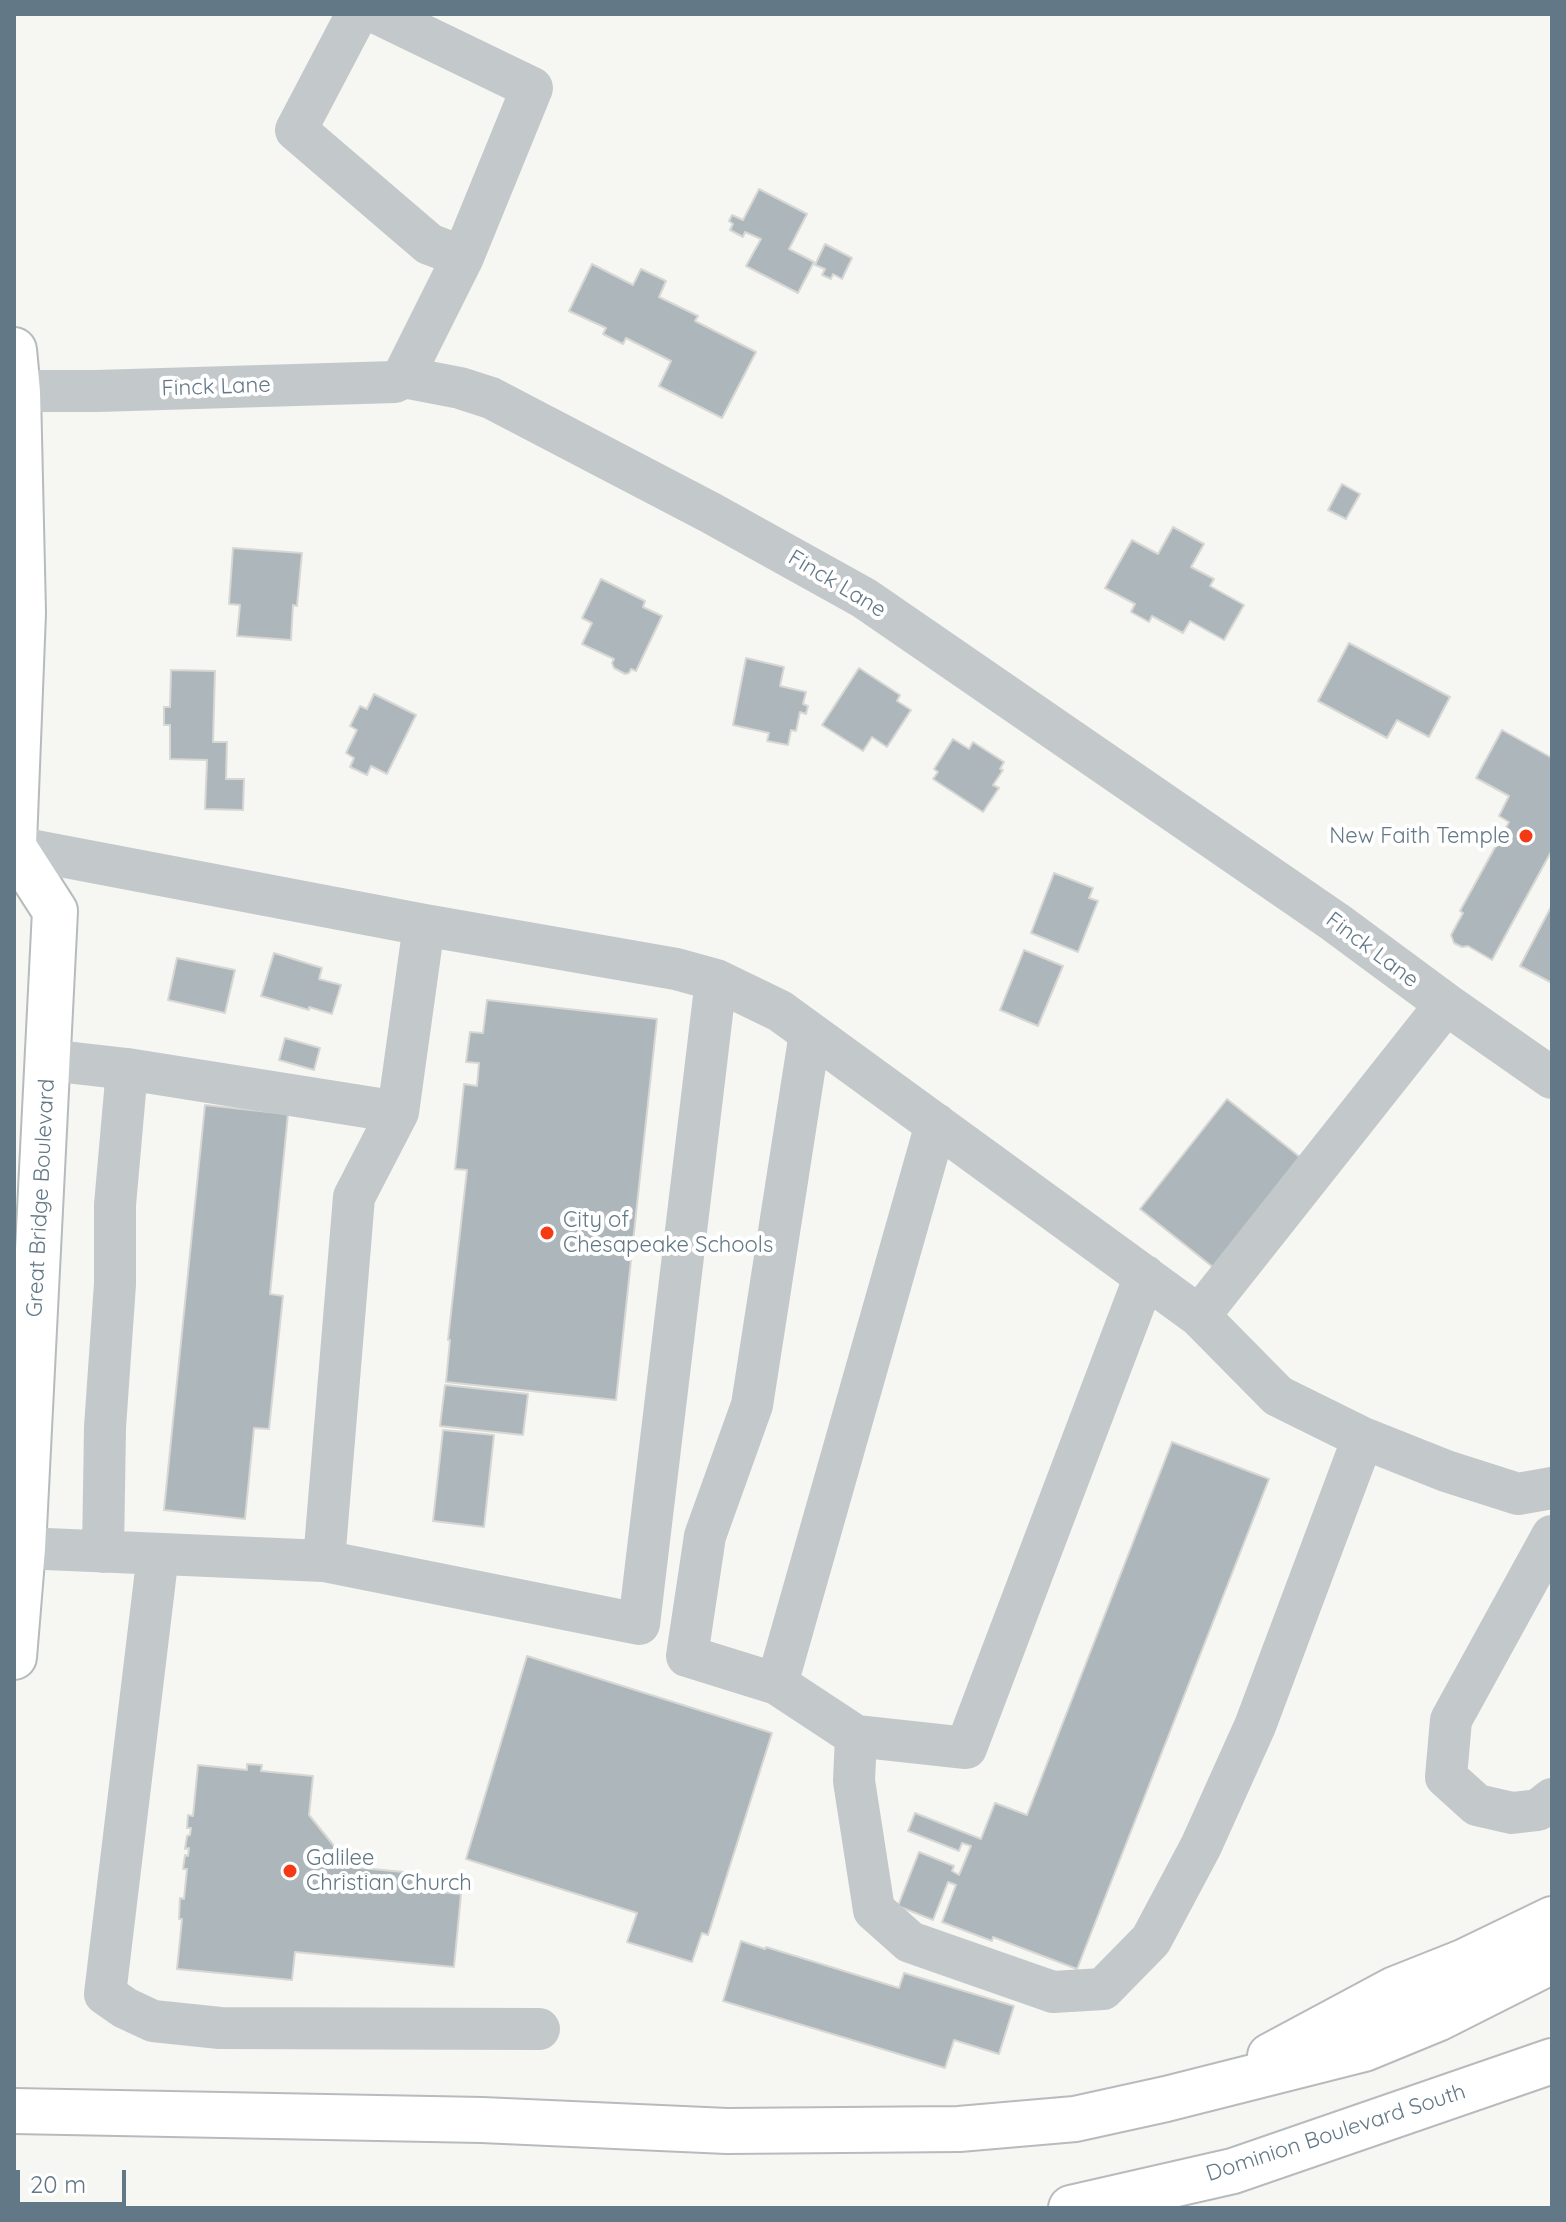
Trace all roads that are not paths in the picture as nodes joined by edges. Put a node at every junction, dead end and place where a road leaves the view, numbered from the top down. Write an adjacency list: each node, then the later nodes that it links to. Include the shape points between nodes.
1 (362, 14): 3 (street, via 357,14 296,130 429,244)
2 (379, 14): 3 (street, via 532,88)
3 (463, 257): 4 (street)
4 (403, 377): 5 (street, Finck Lane, via 395,382); 9 (street, Finck Lane, via 491,398 864,598)
5 (15, 378): 6 (main road, via 23,613)
6 (14, 846): 7 (street); 13 (main road, Great Bridge Boulevard, via 55,911)
7 (424, 925): 8 (street); 14 (street)
8 (716, 980): 10 (street, via 780,1011); 25 (street)
9 (1446, 1004): 12 (street, Finck Lane); 17 (street)
10 (810, 1033): 15 (street); 26 (street, via 752,1405 705,1536)
11 (127, 1069): 13 (street); 14 (street); 22 (street, via 115,1205)
12 (1552, 1078)
13 (36, 1082): 21 (main road, Great Bridge Boulevard)
14 (398, 1112): 24 (street, via 354,1197)
15 (936, 1124): 16 (street); 28 (street)
16 (1145, 1276): 17 (street); 29 (street, via 966,1748)
17 (1199, 1316): 18 (street, via 1278,1396)
18 (1363, 1438): 19 (street, via 1518,1494); 29 (street, via 1255,1726 1201,1846 1151,1940 1103,1989 1053,1992 910,1942 874,1910 854,1781)
19 (1552, 1488)
20 (1552, 1536): 30 (street, via 1451,1720 1446,1777 1477,1805 1512,1813 1538,1810)
21 (17, 1548): 22 (street); 27 (main road, Great Bridge Boulevard)
22 (103, 1552): 23 (street)
23 (158, 1554): 24 (street); 33 (street, via 105,1994 153,2021 220,2028)
24 (324, 1561): 25 (street)
25 (639, 1624): 26 (street)
26 (687, 1656): 28 (street)
27 (14, 1657)
28 (777, 1684): 29 (street)
29 (856, 1736)
30 (1552, 1799)
31 (1552, 1919): 35 (main road, via 1395,1989)
32 (1552, 1961): 35 (main road, via 1364,2049)
33 (539, 2029)
34 (1552, 2061): 37 (main road, Dominion Boulevard South, via 1233,2171)
35 (1214, 2085): 36 (main road, via 1075,2119 959,2129 727,2131 482,2120)
36 (14, 2111)
37 (1071, 2208)

